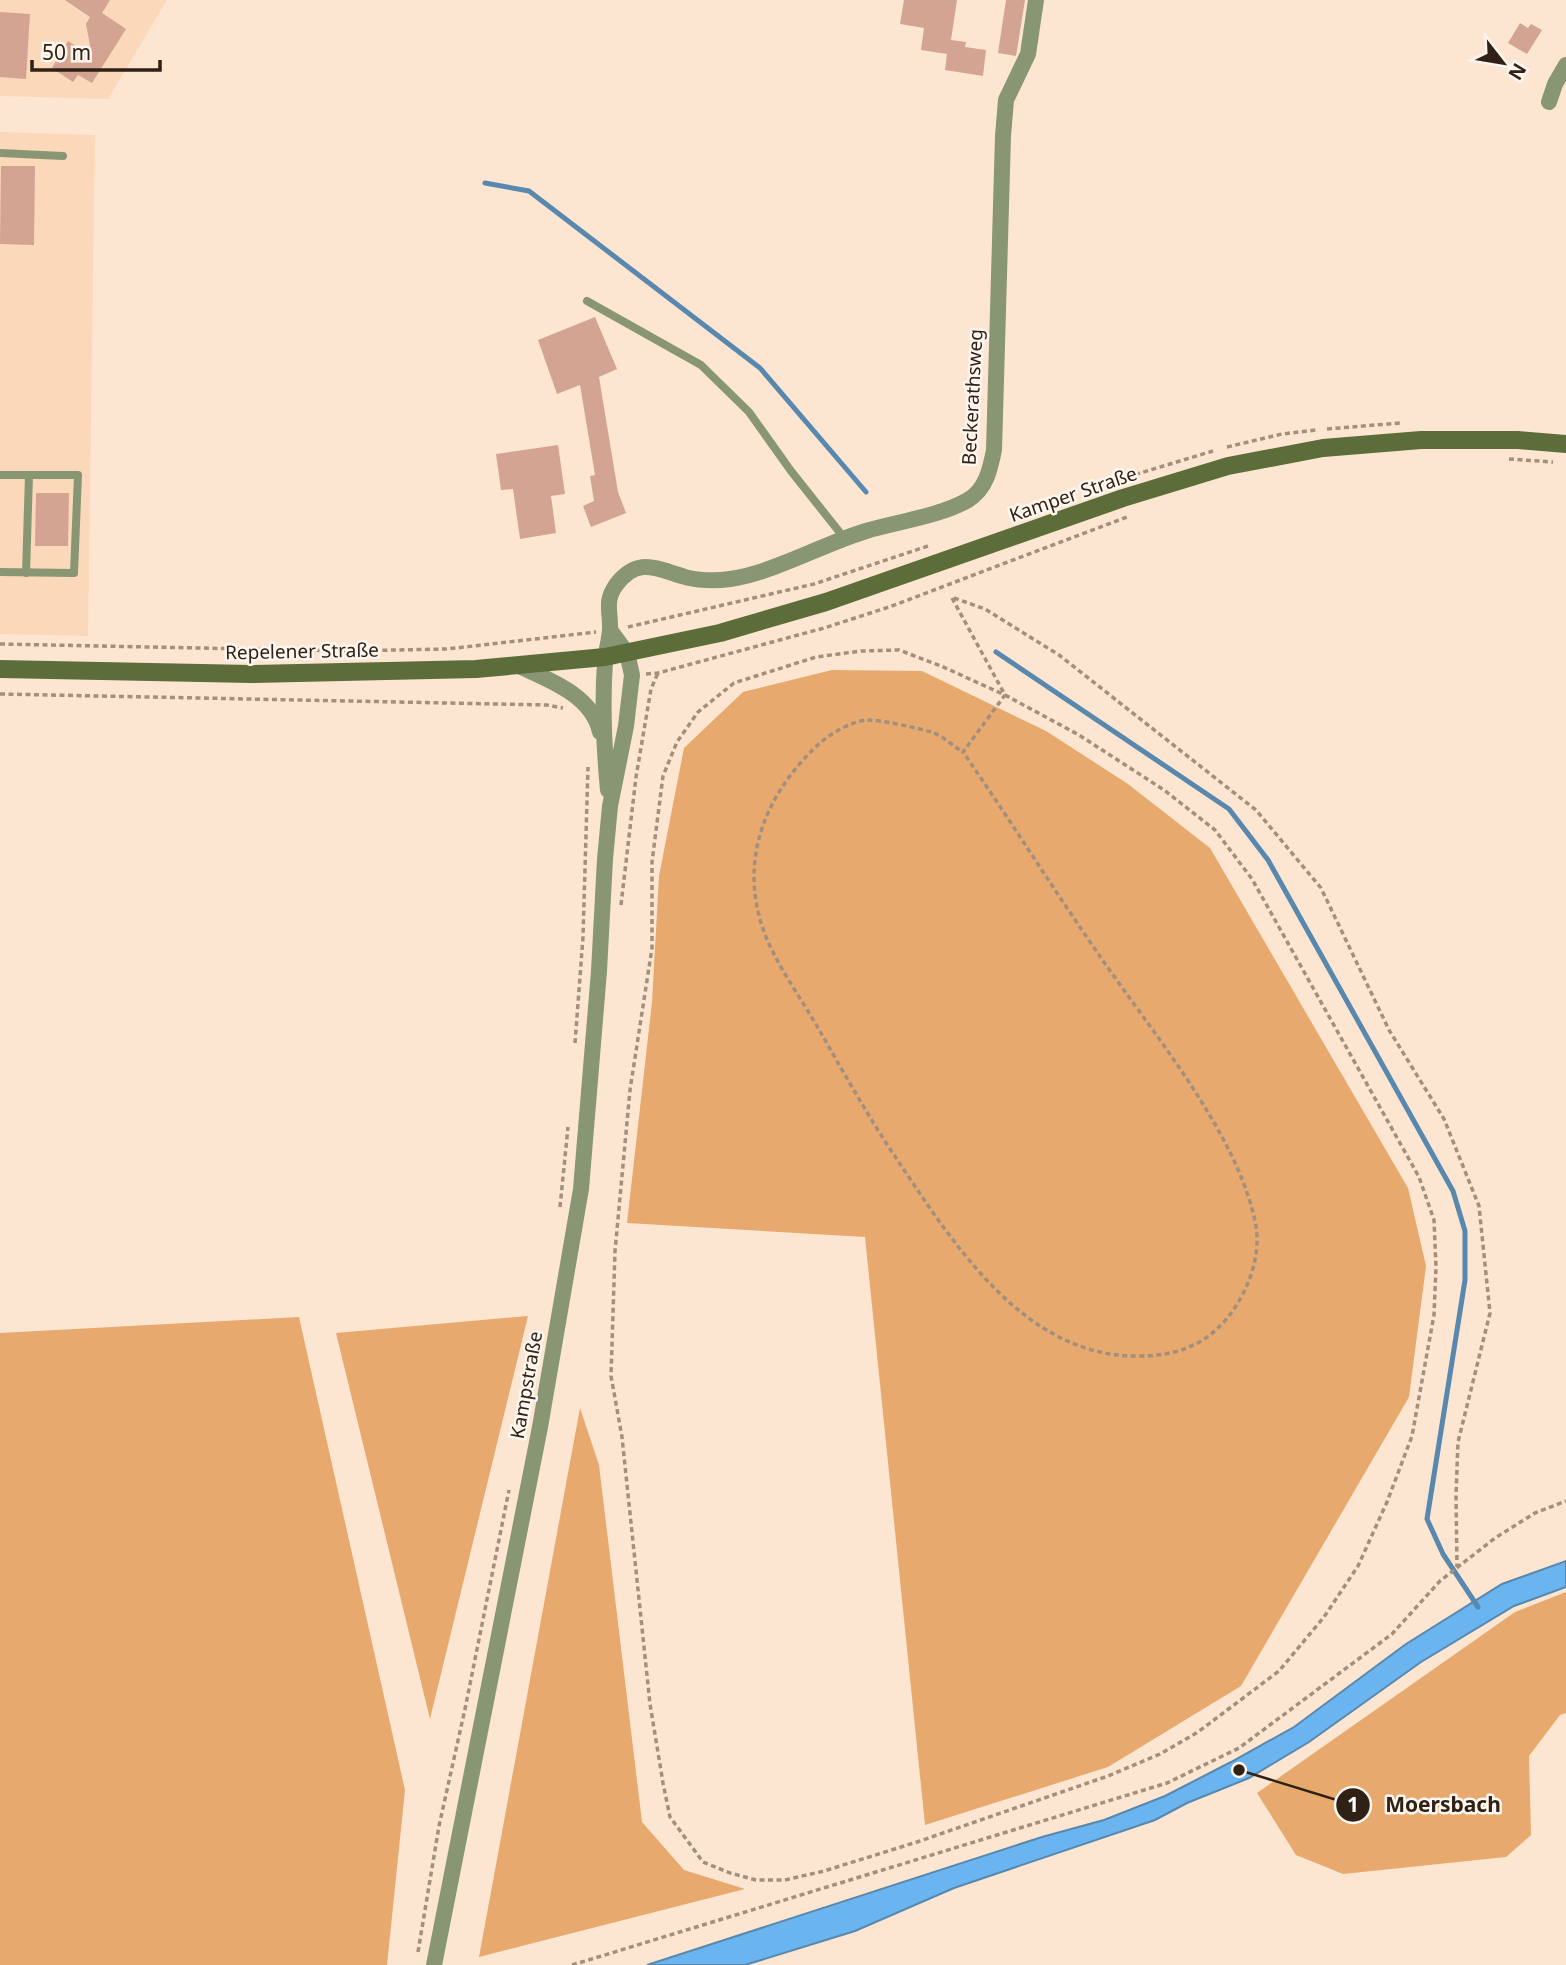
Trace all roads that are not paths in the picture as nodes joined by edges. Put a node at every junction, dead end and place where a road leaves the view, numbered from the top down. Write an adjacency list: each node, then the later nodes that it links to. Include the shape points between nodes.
1 (1036, 0): 10 (street, Beckerathsweg, via 1028,54 1006,100 994,450 989,475 967,501)
2 (1566, 65): 3 (street)
3 (1549, 102)
4 (0, 153): 5 (lane)
5 (63, 156)
6 (587, 301): 10 (lane, via 701,365 749,412)
7 (1566, 444): 14 (main road, Kamper Straße, via 1422,440 1323,448 1228,466 826,602 720,633)
8 (0, 475): 9 (lane)
9 (29, 475): 12 (lane); 12 (lane, via 78,475 77,512 75,573)
10 (845, 539): 13 (street, Beckerathsweg, via 730,579 685,577 660,567 631,570 608,597)
11 (0, 572): 12 (lane)
12 (26, 573)
13 (610, 630): 14 (street); 15 (street, Beckerathsweg)
14 (627, 653): 15 (main road, Kamper Straße); 19 (street, Kampstraße, via 631,688)
15 (605, 657): 16 (main road, Repelener Straße); 18 (street, Kampstraße)
16 (519, 666): 17 (main road, Repelener Straße, via 251,674); 18 (street, Kampstraße, via 564,687 589,708 597,719)
17 (0, 669)
18 (597, 760): 19 (street, Kampstraße)
19 (610, 806): 20 (street, Kampstraße, via 581,1189 540,1427)
20 (434, 1965)

